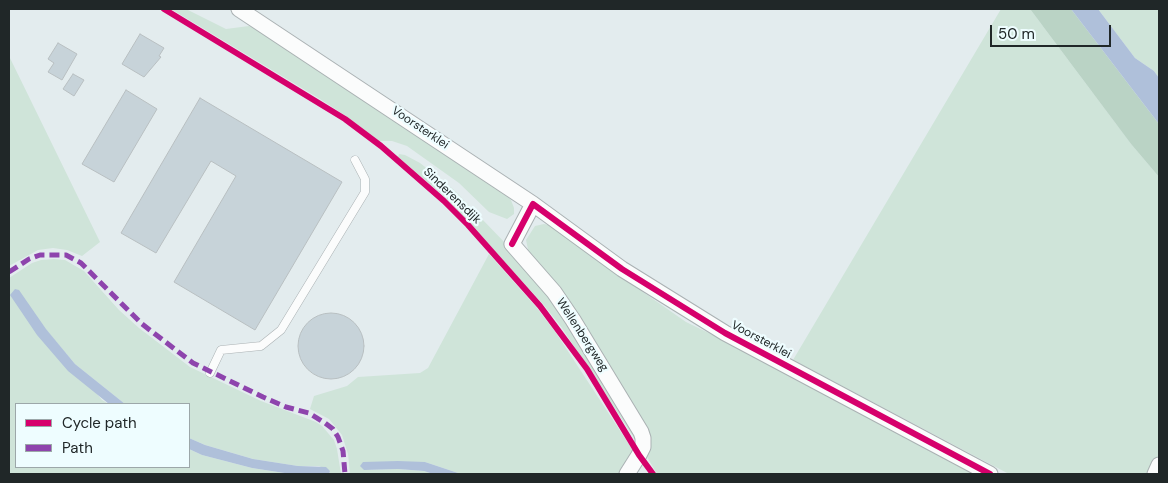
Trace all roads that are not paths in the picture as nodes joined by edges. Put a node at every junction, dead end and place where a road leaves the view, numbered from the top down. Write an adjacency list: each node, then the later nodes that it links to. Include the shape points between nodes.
1 (239, 9): 3 (street, Voorsterklei)
2 (355, 160): 4 (lane, via 365,180 365,192 281,330 261,346 221,350)
3 (534, 204): 6 (street, Wellenbergweg, via 512,244 564,306 641,432 643,446); 7 (street, Voorsterklei, via 622,269 725,334)
4 (210, 373)
5 (1159, 465): 8 (street)
6 (627, 474)
7 (990, 474)
8 (1155, 474)

